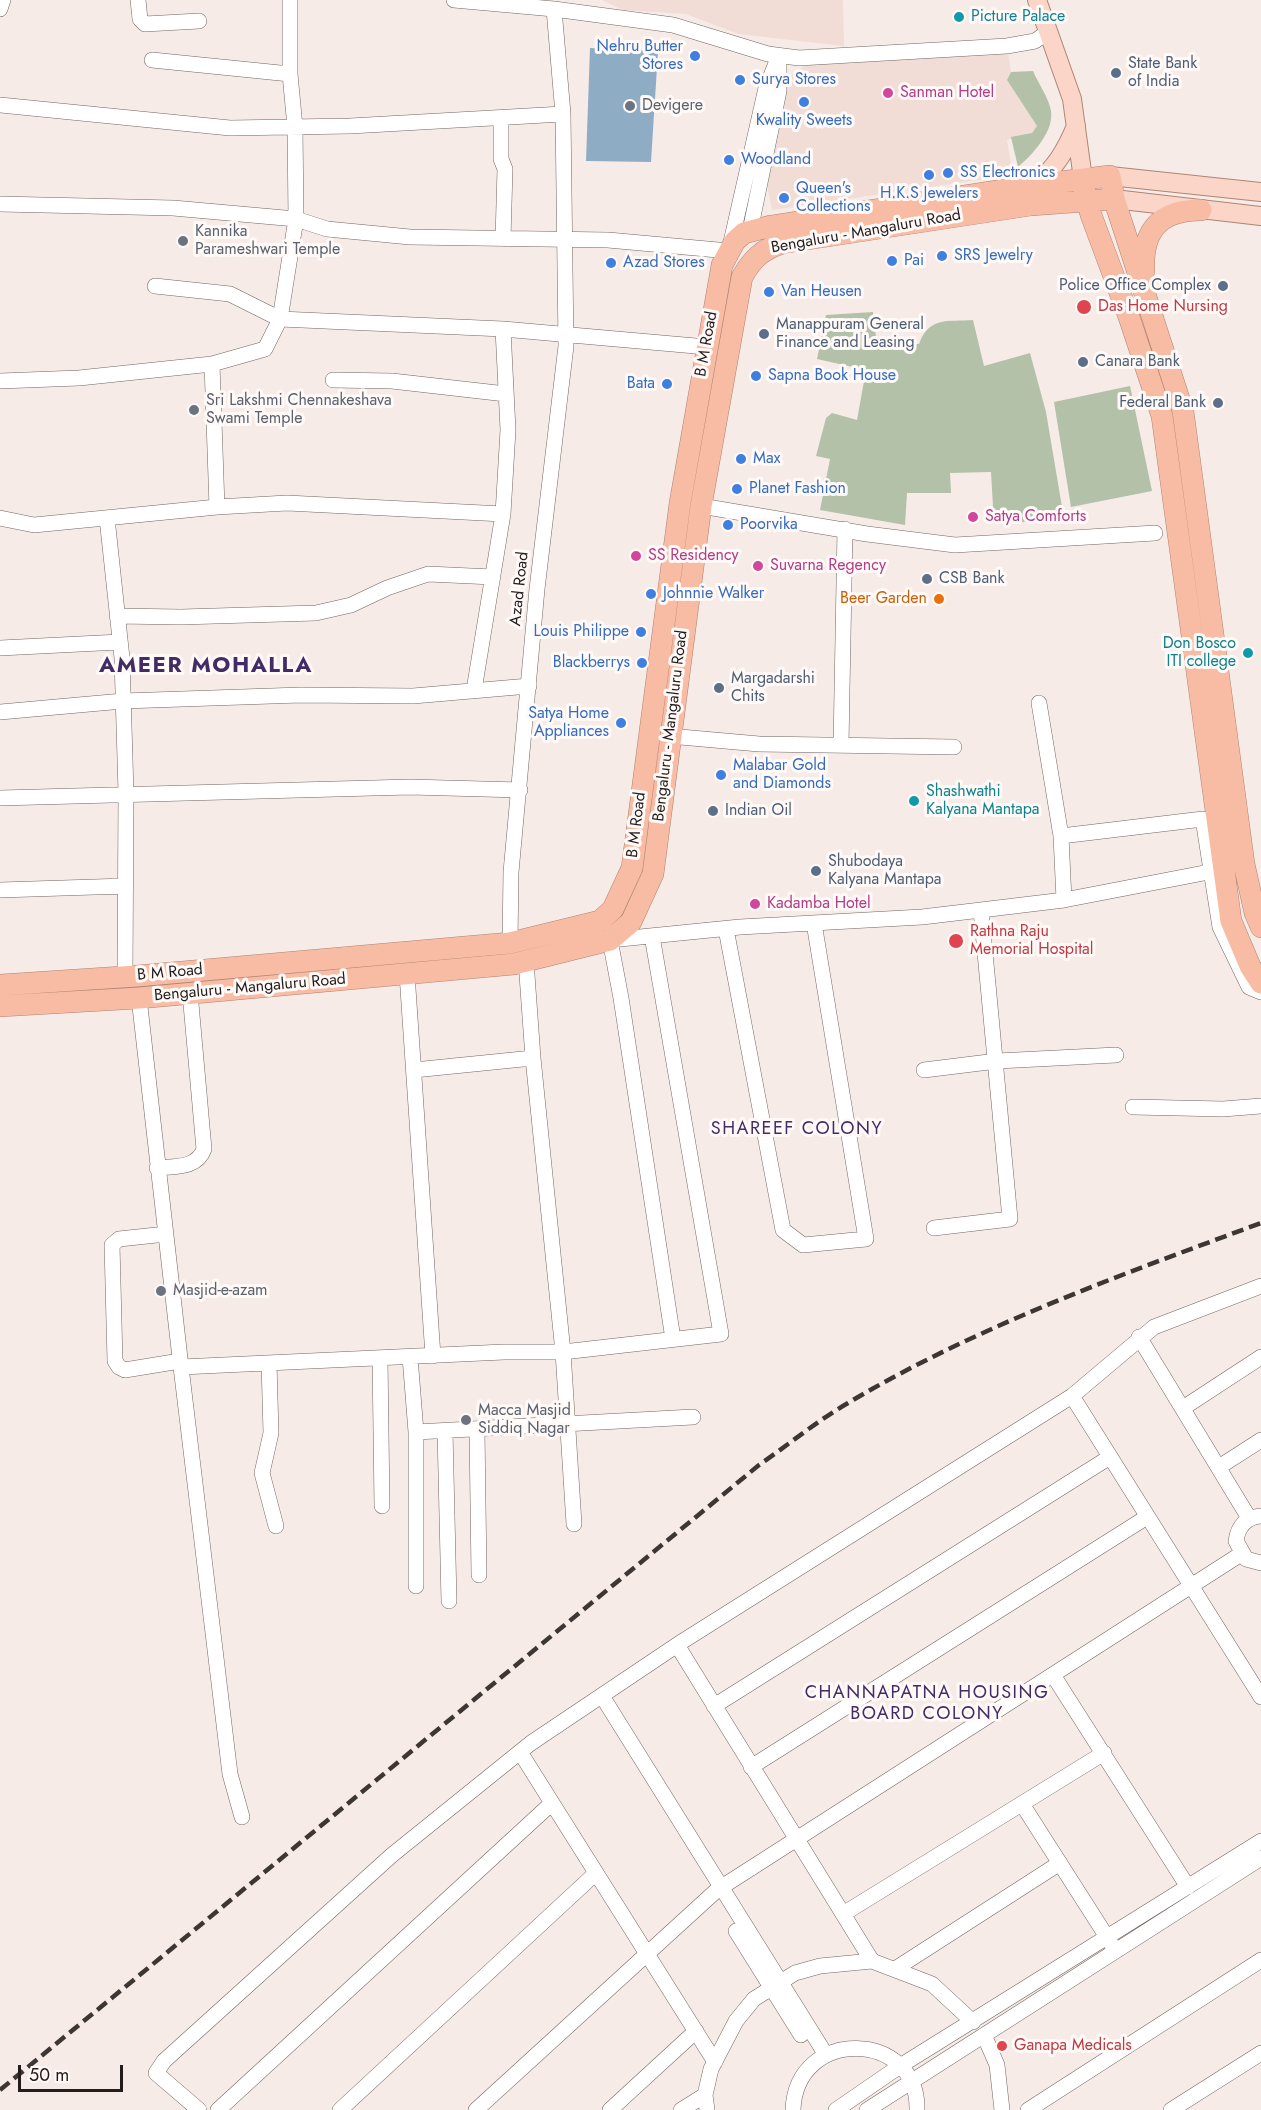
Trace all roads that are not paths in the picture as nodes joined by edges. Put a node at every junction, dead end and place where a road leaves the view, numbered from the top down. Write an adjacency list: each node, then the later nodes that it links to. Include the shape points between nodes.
1 (3, 0): 7 (street)
2 (138, 0): 9 (street, via 140,19 145,24)
3 (290, 0): 13 (street)
4 (454, 0): 8 (street)
5 (1037, 0): 10 (main road)
6 (580, 6): 8 (street); 11 (street, via 674,25)
7 (0, 9)
8 (554, 9): 15 (street, Azad Road)
9 (199, 21)
10 (1049, 31): 11 (street, via 1035,41 1007,46); 17 (main road)
11 (779, 56): 29 (street, via 779,91); 32 (street, via 766,87)
12 (152, 60): 13 (street)
13 (290, 74): 18 (street)
14 (0, 105): 18 (street, via 230,128)
15 (563, 114): 16 (street); 31 (street, Azad Road)
16 (501, 118): 18 (street); 30 (street, via 501,159 505,169)
17 (1077, 124): 20 (main road); 21 (main road, via 1057,163)
18 (295, 127): 28 (street)
19 (1110, 176): 20 (highway, Bengaluru - Mangaluru Road); 22 (main road, Bengaluru - Mangaluru Road); 23 (highway)
20 (1083, 179): 21 (highway, Bengaluru - Mangaluru Road); 24 (highway)
21 (1034, 184): 29 (highway, Bengaluru - Mangaluru Road)
22 (1261, 192)
23 (1114, 199): 24 (highway, Bengaluru - Mangaluru Road); 26 (main road); 35 (highway)
24 (1086, 200): 33 (highway, Bengaluru - Mangaluru Road, via 782,243 764,249); 84 (highway, via 1162,416 1231,921)
25 (0, 204): 28 (street, via 172,208)
26 (1201, 210): 27 (main road); 35 (highway, via 1180,210 1152,229 1143,254)
27 (1261, 216)
28 (296, 219): 30 (street, via 327,229 410,237); 36 (street)
29 (750, 231): 32 (highway, via 735,241)
30 (503, 239): 31 (street)
31 (565, 239): 32 (street); 38 (street, Azad Road)
32 (726, 258): 33 (highway); 39 (highway, B M Road)
33 (751, 261): 44 (highway, Bengaluru - Mangaluru Road, via 742,277)
34 (155, 286): 36 (street, via 230,294)
35 (1148, 298): 75 (highway, via 1183,411 1244,864)
36 (280, 319): 37 (street); 40 (street, via 265,349)
37 (503, 329): 38 (street); 43 (street)
38 (565, 334): 39 (street); 55 (street, Azad Road)
39 (707, 347): 66 (highway, B M Road, via 680,503)
40 (212, 364): 42 (street, via 80,378); 45 (street)
41 (333, 380): 43 (street, via 392,381)
42 (0, 381)
43 (506, 394): 46 (street)
44 (701, 506): 49 (street); 60 (highway, Bengaluru - Mangaluru Road)
45 (217, 507): 46 (street, via 287,503); 48 (street)
46 (503, 514): 51 (street)
47 (0, 518): 48 (street, via 34,525)
48 (107, 518): 52 (street)
49 (845, 529): 50 (street, via 955,545); 61 (street)
50 (1155, 533)
51 (493, 577): 52 (street, via 428,574 351,605 316,613); 56 (street)
52 (117, 616): 53 (street)
53 (120, 642): 54 (street); 57 (street)
54 (0, 648)
55 (529, 686): 56 (street); 63 (street, Azad Road)
56 (474, 690): 57 (street, via 413,696)
57 (123, 701): 59 (street); 64 (street)
58 (1039, 703): 68 (street)
59 (0, 712)
60 (669, 736): 61 (street, via 759,744); 67 (highway, Bengaluru - Mangaluru Road)
61 (842, 745): 62 (street)
62 (954, 747)
63 (520, 790): 64 (street, via 410,787); 79 (street, Azad Road, via 511,872)
64 (126, 794): 65 (street); 70 (street)
65 (0, 798)
66 (636, 830): 67 (highway); 79 (highway, B M Road, via 632,868 614,909 600,921)
67 (657, 832): 78 (highway, Bengaluru - Mangaluru Road, via 652,874 631,922)
68 (1061, 836): 69 (street, via 1203,819); 72 (street)
69 (1209, 872): 72 (street); 84 (street, via 1220,927 1249,987)
70 (126, 886): 71 (street); 82 (street)
71 (0, 890)
72 (1064, 900): 73 (street)
73 (981, 910): 74 (street); 90 (street)
74 (814, 923): 76 (street); 76 (street, via 866,1239 817,1246 803,1245 783,1230)
75 (1261, 927)
76 (726, 929): 77 (street)
77 (652, 936): 78 (street); 100 (street, via 721,1334)
78 (610, 940): 80 (highway, Bengaluru - Mangaluru Road); 100 (street)
79 (510, 943): 82 (highway, B M Road)
80 (526, 961): 81 (highway, Bengaluru - Mangaluru Road); 89 (street)
81 (407, 974): 85 (highway, Bengaluru - Mangaluru Road); 91 (street)
82 (125, 977): 83 (highway, B M Road)
83 (0, 985)
84 (1260, 985)
85 (190, 993): 86 (highway, Bengaluru - Mangaluru Road); 95 (street, via 204,1149 192,1164)
86 (139, 998): 87 (highway, Bengaluru - Mangaluru Road); 95 (street)
87 (0, 1006)
88 (1116, 1055): 90 (street)
89 (533, 1058): 91 (street); 101 (street)
90 (997, 1061): 92 (street); 96 (street, via 1010,1220)
91 (414, 1070): 102 (street)
92 (924, 1070)
93 (1261, 1106): 94 (street)
94 (1132, 1107)
95 (157, 1168): 97 (street)
96 (934, 1228)
97 (166, 1234): 107 (street); 107 (street, via 119,1239 112,1245 115,1361 125,1370)
98 (1261, 1286): 99 (street, via 1154,1327)
99 (1139, 1337): 108 (street); 109 (street)
100 (673, 1339): 101 (street)
101 (563, 1352): 102 (street); 111 (street)
102 (433, 1356): 103 (street)
103 (410, 1357): 105 (street); 114 (street)
104 (1261, 1357): 109 (street)
105 (380, 1358): 106 (street); 118 (street)
106 (269, 1363): 107 (street); 122 (street, via 271,1433 262,1466)
107 (181, 1364): 139 (street, via 230,1774)
108 (1072, 1396): 116 (street); 129 (street)
109 (1183, 1408): 117 (street)
110 (693, 1416): 111 (street)
111 (567, 1425): 113 (street); 121 (street)
112 (445, 1431): 113 (street); 114 (street); 128 (street)
113 (477, 1431): 125 (street)
114 (416, 1432): 126 (street)
115 (1261, 1440): 117 (street)
116 (1110, 1457): 119 (street); 133 (street)
117 (1219, 1467): 120 (street)
118 (382, 1506)
119 (1147, 1517): 127 (street); 136 (street)
120 (1255, 1517): 123 (street, via 1239,1528)
121 (574, 1524)
122 (276, 1526)
123 (1241, 1554): 124 (street); 127 (street)
124 (1261, 1563)
125 (479, 1575)
126 (416, 1586)
127 (1191, 1588): 130 (street); 131 (street)
128 (449, 1600)
129 (677, 1645): 132 (street); 133 (street)
130 (1053, 1675): 135 (street); 140 (street)
131 (1261, 1697)
132 (598, 1699): 134 (street); 146 (street)
133 (714, 1706): 136 (street)
134 (520, 1752): 137 (street); 163 (street, via 392,1855 164,2061 156,2073)
135 (1104, 1754): 138 (street); 145 (street)
136 (751, 1767): 140 (street)
137 (552, 1803): 144 (street); 164 (street)
138 (1022, 1804): 143 (street); 147 (street)
139 (242, 1817)
140 (795, 1838): 146 (street); 147 (street)
141 (1261, 1841): 145 (street)
142 (1261, 1858): 148 (street)
143 (1060, 1863): 148 (street); 152 (street)
144 (596, 1873): 149 (street); 165 (street)
145 (1188, 1887): 148 (street)
146 (718, 1890): 149 (street); 153 (street)
147 (843, 1914): 151 (street)
148 (1111, 1944): 154 (street); 156 (street)
149 (646, 1953): 155 (street); 166 (street)
150 (1261, 1960): 174 (street)
151 (872, 1961): 152 (street); 153 (street, via 820,1965)
152 (895, 1970): 154 (street, via 932,1984)
153 (774, 1984): 158 (street); 159 (street, via 754,1999 736,2021)
154 (973, 2022): 160 (street)
155 (696, 2031): 159 (street); 167 (street)
156 (984, 2035): 161 (street); 173 (street, via 997,2065)
157 (1261, 2053): 175 (street)
158 (822, 2057): 160 (street, via 841,2049 865,2049 888,2056); 169 (street, via 800,2081)
159 (715, 2062): 162 (street)
160 (900, 2066): 161 (street); 170 (street)
161 (911, 2082): 171 (street); 172 (street)
162 (706, 2103): 168 (street)
163 (199, 2110)
164 (218, 2110)
165 (340, 2110)
166 (476, 2110)
167 (610, 2110)
168 (681, 2110)
169 (793, 2110)
170 (836, 2110)
171 (867, 2110)
172 (917, 2110)
173 (1002, 2110)
174 (1028, 2110)
175 (1171, 2110)

